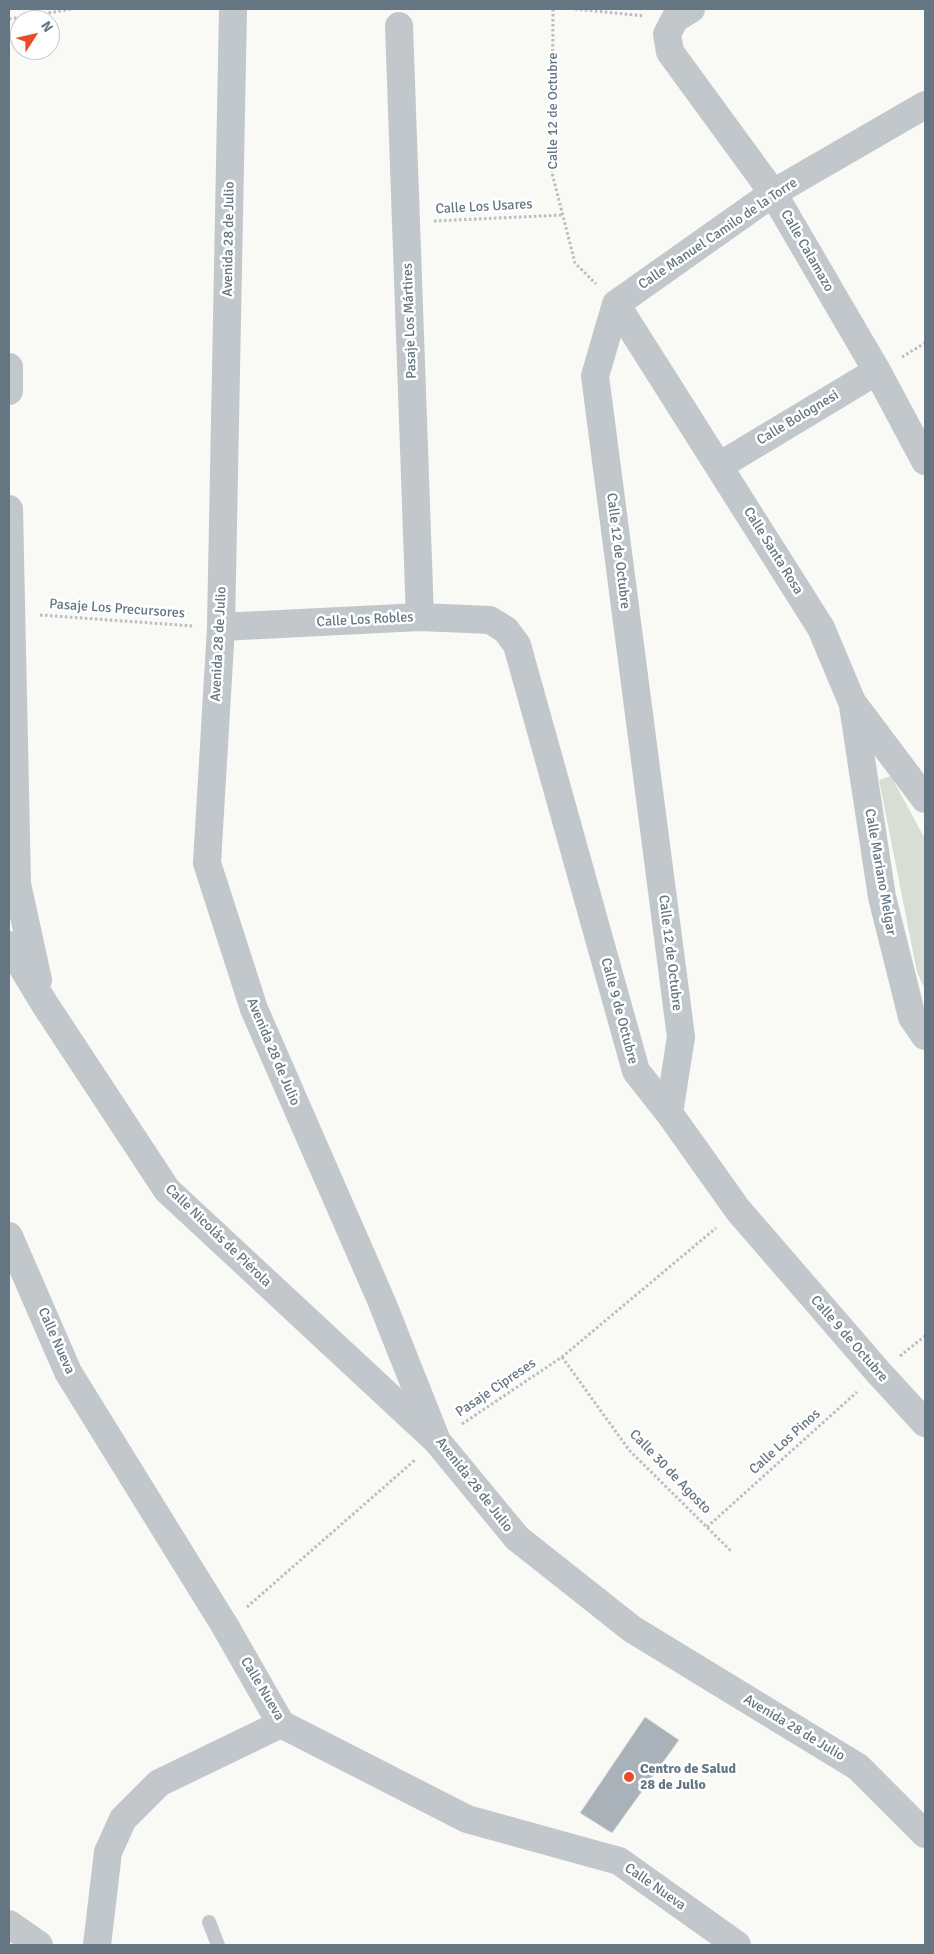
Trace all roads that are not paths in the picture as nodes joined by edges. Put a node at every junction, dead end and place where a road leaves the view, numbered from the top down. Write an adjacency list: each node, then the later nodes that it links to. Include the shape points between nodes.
1 (234, 9): 15 (street, Avenida 28 de Julio)
2 (683, 14): 5 (street, Calle Calamazo, via 667,34 670,52)
3 (399, 26): 14 (street, Pasaje Los Mártires)
4 (925, 105): 5 (street, Calle Manuel Camilo de la Torre)
5 (773, 194): 6 (street, Calle Manuel Camilo de la Torre); 8 (street, Calle Calamazo)
6 (616, 304): 11 (street, Calle Santa Rosa); 22 (street, Calle 12 de Octubre, via 595,376 681,1038)
7 (9, 367): 9 (street)
8 (877, 371): 10 (street, Calle Calamazo); 11 (street, Calle Bolognesi)
9 (9, 391)
10 (925, 461)
11 (719, 466): 17 (street, Calle Santa Rosa, via 821,628)
12 (9, 509): 13 (street)
13 (11, 604): 20 (street, via 17,884)
14 (420, 617): 15 (street, Calle Los Robles); 16 (street, Calle Los Robles, via 490,620)
15 (221, 627): 25 (street, Avenida 28 de Julio, via 207,863 254,1008 381,1300)
16 (506, 630): 22 (street, Calle 9 de Octubre, via 517,645 636,1070)
17 (852, 702): 18 (street, Calle Santa Rosa); 21 (street, Calle Mariano Melgar, via 882,896 912,1016)
18 (925, 798)
19 (9, 945): 20 (street, Calle Nicolás de Piérola)
20 (44, 1003): 25 (street, Calle Nicolás de Piérola, via 167,1190)
21 (925, 1036)
22 (669, 1114): 24 (street, Calle 9 de Octubre, via 738,1210)
23 (9, 1236): 26 (street, Calle Nueva, via 68,1372 225,1626)
24 (925, 1423)
25 (437, 1441): 27 (street, Avenida 28 de Julio, via 516,1538 632,1629 858,1767)
26 (281, 1724): 31 (street, via 159,1783 124,1819 108,1852); 33 (street, Calle Nueva, via 467,1819 619,1862)
27 (925, 1834)
28 (209, 1922): 32 (lane)
29 (9, 1924): 30 (street)
30 (39, 1945)
31 (97, 1945)
32 (218, 1945)
33 (737, 1945)

